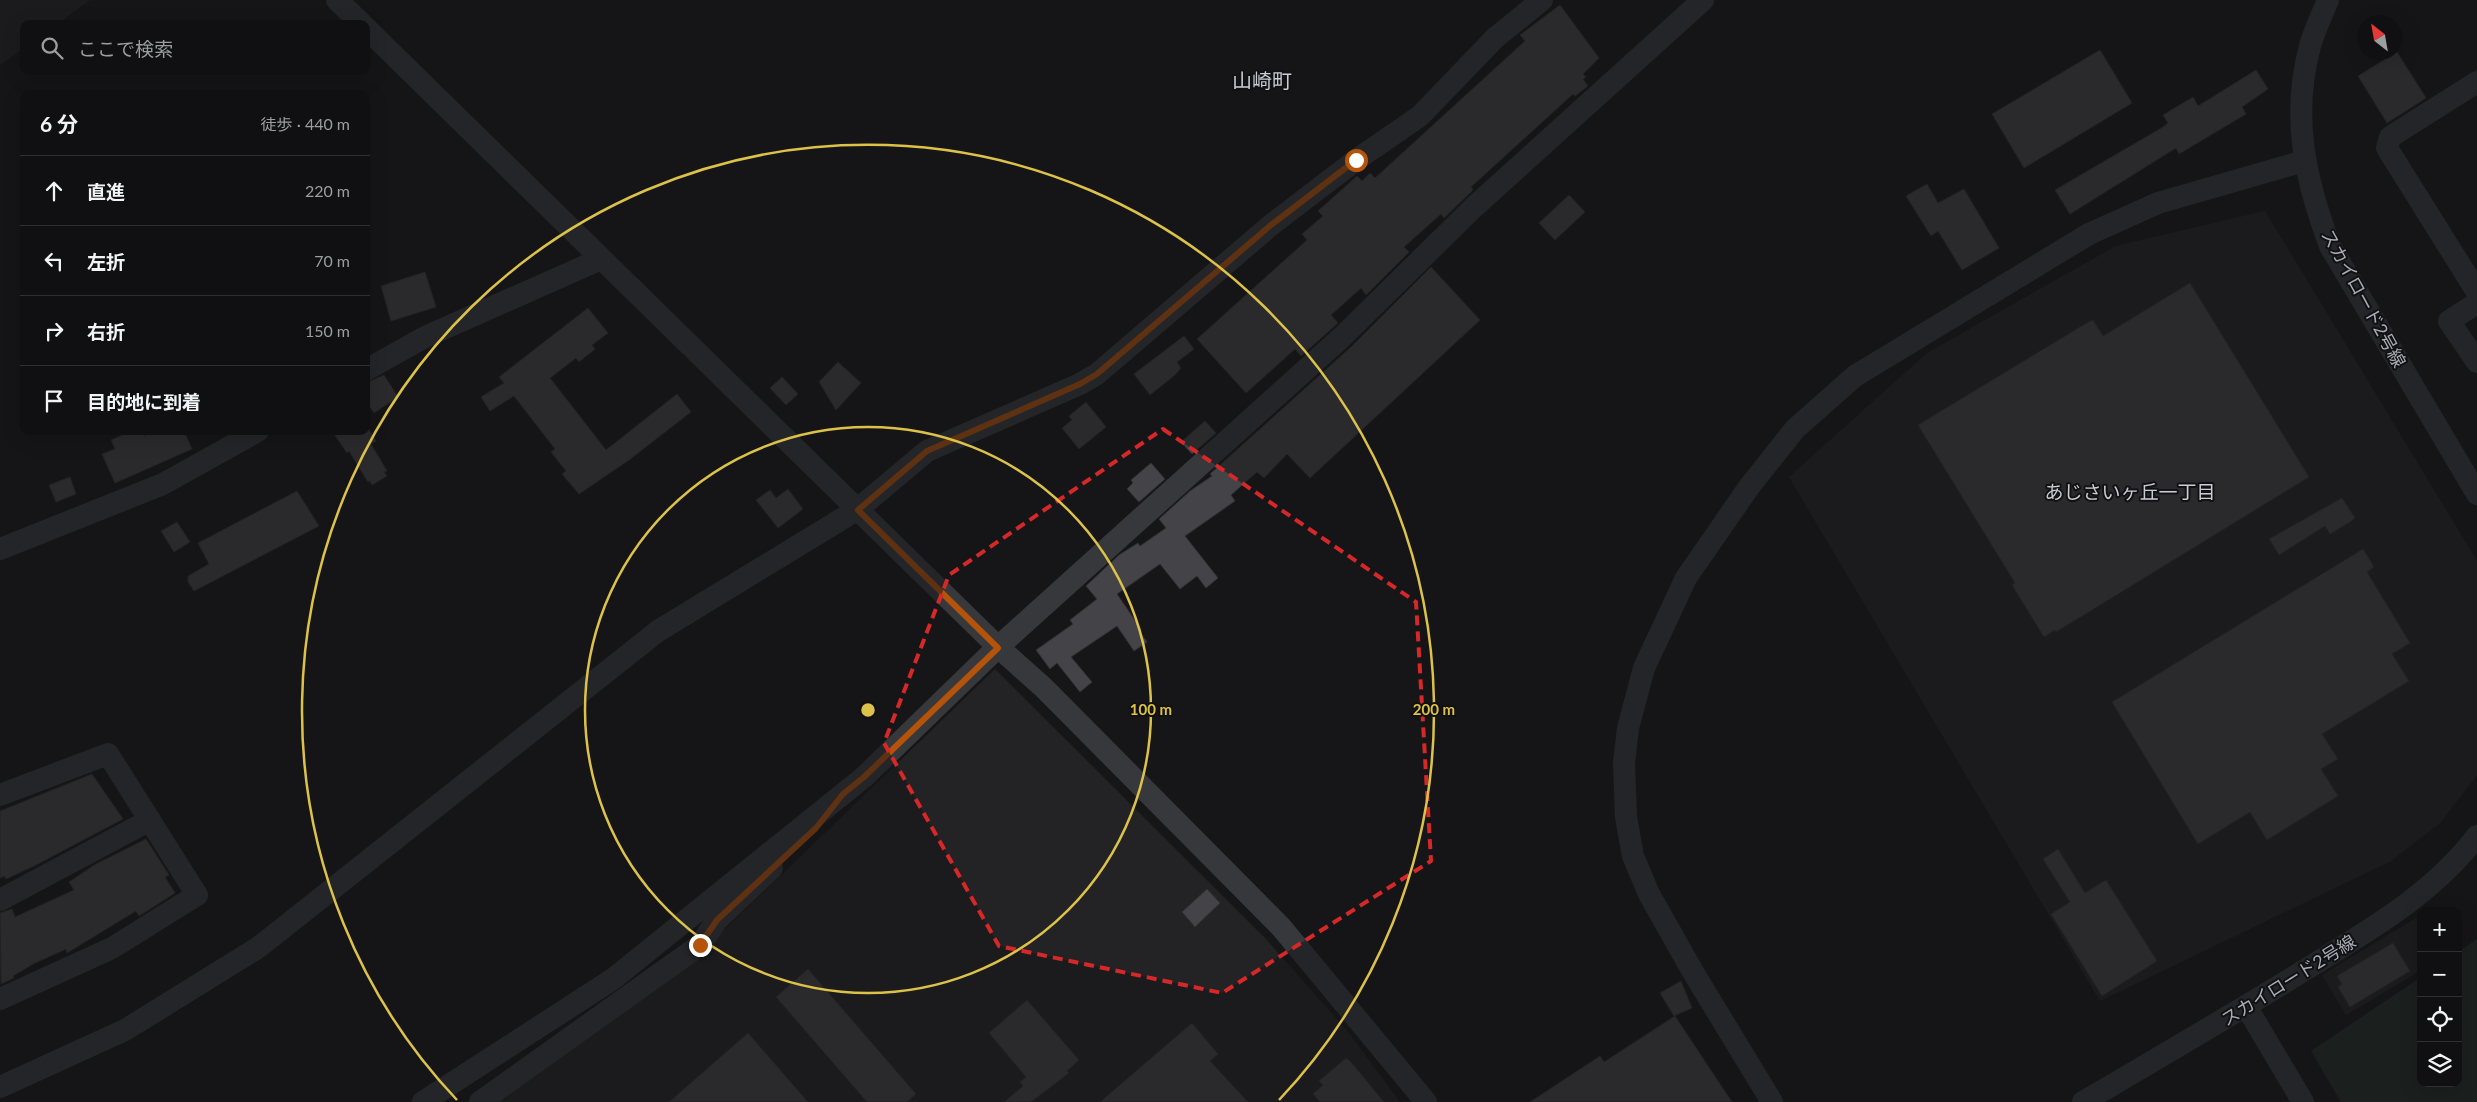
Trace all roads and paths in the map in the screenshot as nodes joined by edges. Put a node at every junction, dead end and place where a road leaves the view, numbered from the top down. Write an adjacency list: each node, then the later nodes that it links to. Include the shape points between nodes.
1 (337, 0): 5 (street)
2 (1542, 0): 16 (street, via 1495,38 1420,116 1271,225 1097,374 927,451)
3 (1702, 0): 18 (street, via 1473,208 1342,337)
4 (2328, 0): 8 (street, スカイロード2号線, via 2304,70 2300,99)
5 (358, 20)
6 (370, 32): 9 (street)
7 (2477, 82): 10 (street, via 2390,136 2387,148)
8 (2304, 161): 15 (street, スカイロード2号線, via 2330,246); 30 (street, via 2158,202 2089,234 1855,376 1795,430 1748,487 1686,578 1644,668 1628,728 1624,763 1626,817 1634,856 1649,894)
9 (601, 259): 13 (street, via 425,337); 16 (street)
10 (2477, 292)
11 (2477, 302): 12 (street, via 2450,321)
12 (2477, 362)
13 (370, 368)
14 (251, 435): 17 (street, via 163,484)
15 (2477, 494)
16 (858, 510): 18 (street); 26 (street, via 658,631 259,947 125,1030)
17 (0, 549)
18 (998, 648): 19 (street); 29 (street, via 1044,688 1281,928)
19 (843, 794): 27 (street, via 613,980); 28 (street, via 816,828 717,920 700,945)
20 (0, 795): 21 (street, via 108,754)
21 (150, 820): 23 (street); 24 (street, via 197,895 112,948)
22 (2477, 836): 25 (street, スカイロード2号線, via 2441,876 2398,912)
23 (0, 900)
24 (0, 1000)
25 (2246, 1006): 31 (street, スカイロード2号線); 32 (street)
26 (0, 1087)
27 (423, 1102)
28 (480, 1102)
29 (1426, 1102)
30 (1772, 1102)
31 (2083, 1102)
32 (2303, 1102)

